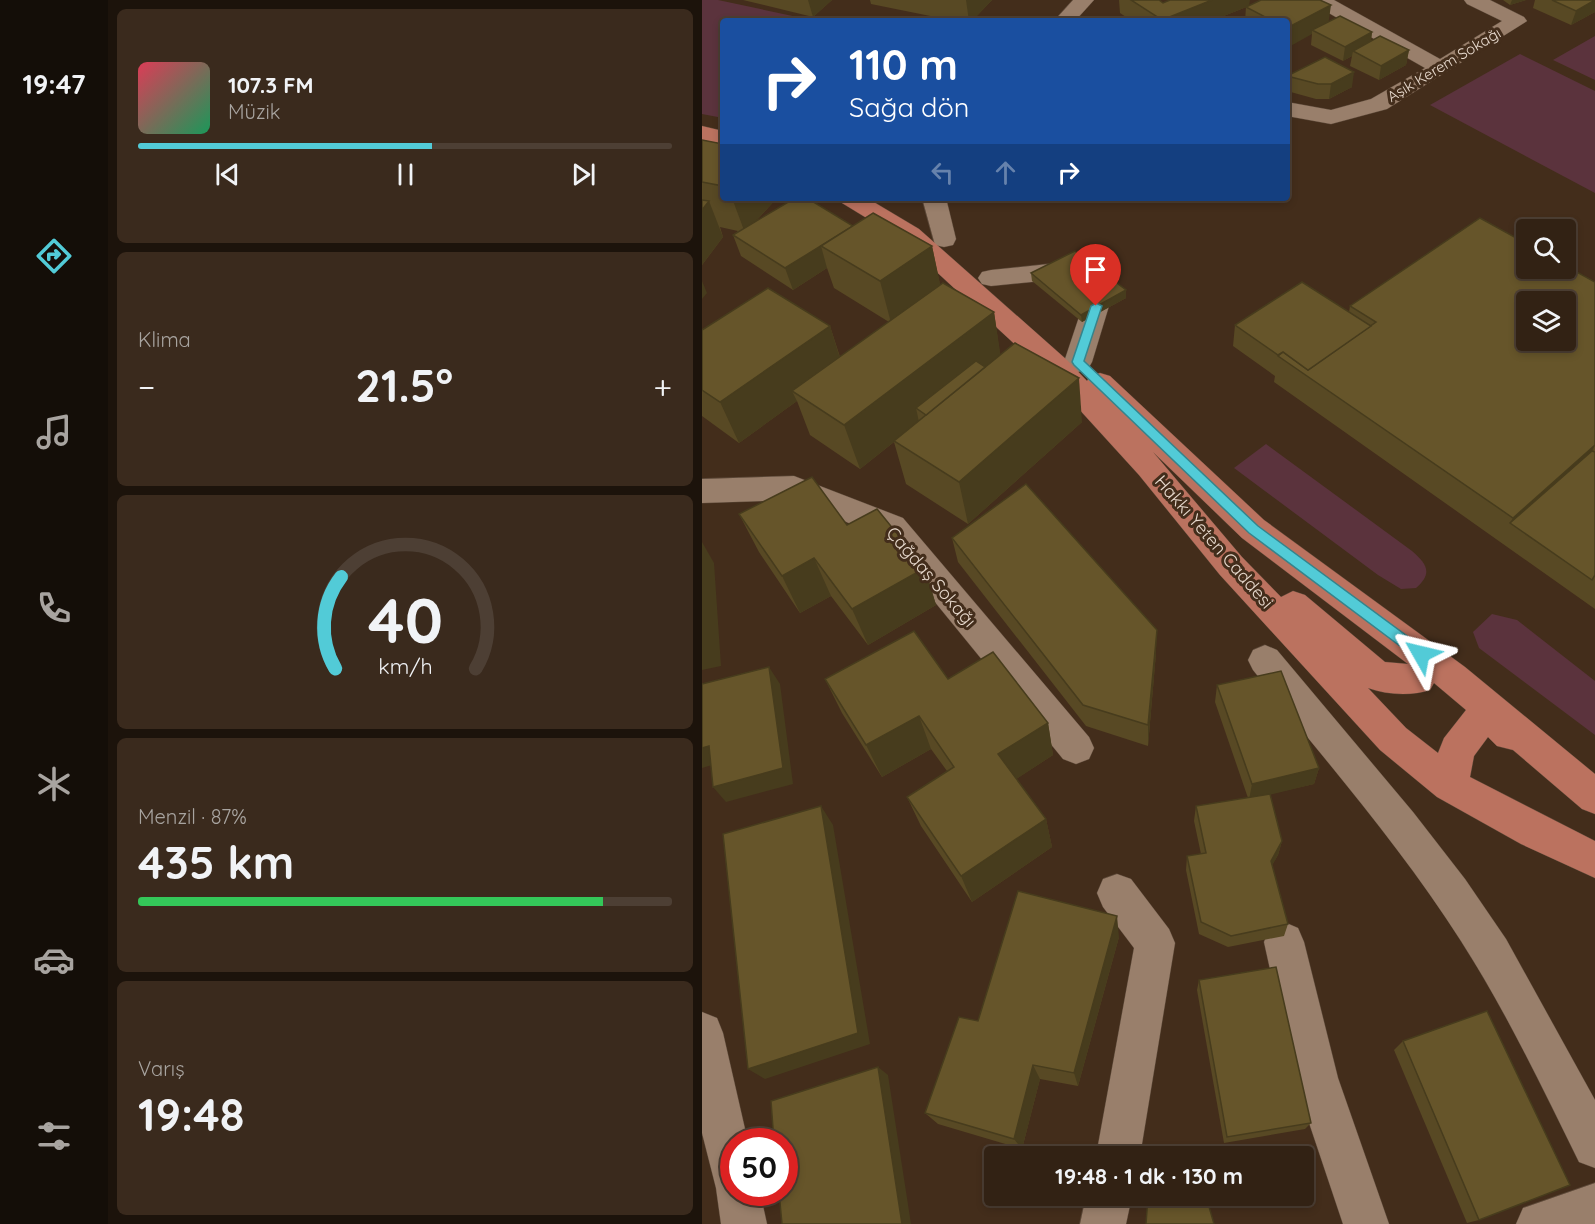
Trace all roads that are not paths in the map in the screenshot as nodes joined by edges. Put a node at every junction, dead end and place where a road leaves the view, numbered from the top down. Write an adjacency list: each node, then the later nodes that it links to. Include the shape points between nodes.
1 (1084, 0): 4 (street); 5 (street)
2 (1320, 0): 6 (street)
3 (1474, 0): 6 (street, Aşık Kerem Sokağı, via 1517,21)
4 (1067, 18)
5 (1094, 18)
6 (1439, 67): 7 (street, Aşık Kerem Sokağı, via 1369,107 1331,117)
7 (1290, 110)
8 (702, 133): 9 (main road)
9 (720, 137)
10 (702, 152): 11 (main road)
11 (720, 157)
12 (866, 201): 14 (main road, Hakkı Yeten Caddesi)
13 (935, 201): 15 (street)
14 (897, 207): 15 (main road, Hakkı Yeten Caddesi); 19 (main road, Hakkı Yeten Caddesi, via 910,234 1057,367 1150,467)
15 (944, 239): 16 (main road, Hakkı Yeten Caddesi)
16 (991, 278): 17 (main road, Hakkı Yeten Caddesi); 17 (street, via 1058,271 1096,306)
17 (1078, 362): 20 (main road, Hakkı Yeten Caddesi, via 1253,529)
18 (702, 491): 22 (street, Çağdaş Sokağı, via 794,488 892,526)
19 (1231, 566): 20 (main road, via 1280,593 1378,677 1418,679 1426,665); 23 (main road, Hakkı Yeten Caddesi, via 1393,739)
20 (1421, 654): 24 (main road, Hakkı Yeten Caddesi)
21 (1265, 660): 33 (street, via 1410,838 1474,926 1510,984)
22 (1076, 748)
23 (1450, 785): 25 (main road, via 1457,750 1467,732 1480,719 1494,720 1567,788); 26 (main road, Hakkı Yeten Caddesi)
24 (1595, 797)
25 (1595, 804)
26 (1595, 860)
27 (1117, 893): 32 (street, via 1155,943)
28 (1284, 942): 39 (street, via 1316,1078)
29 (702, 1033): 30 (street)
30 (711, 1117): 31 (street)
31 (720, 1141)
32 (1120, 1146)
33 (1595, 1146)
34 (740, 1206): 37 (street)
35 (1108, 1206): 38 (street)
36 (1595, 1206): 40 (street)
37 (744, 1224)
38 (1104, 1224)
39 (1366, 1224)
40 (1539, 1224)

